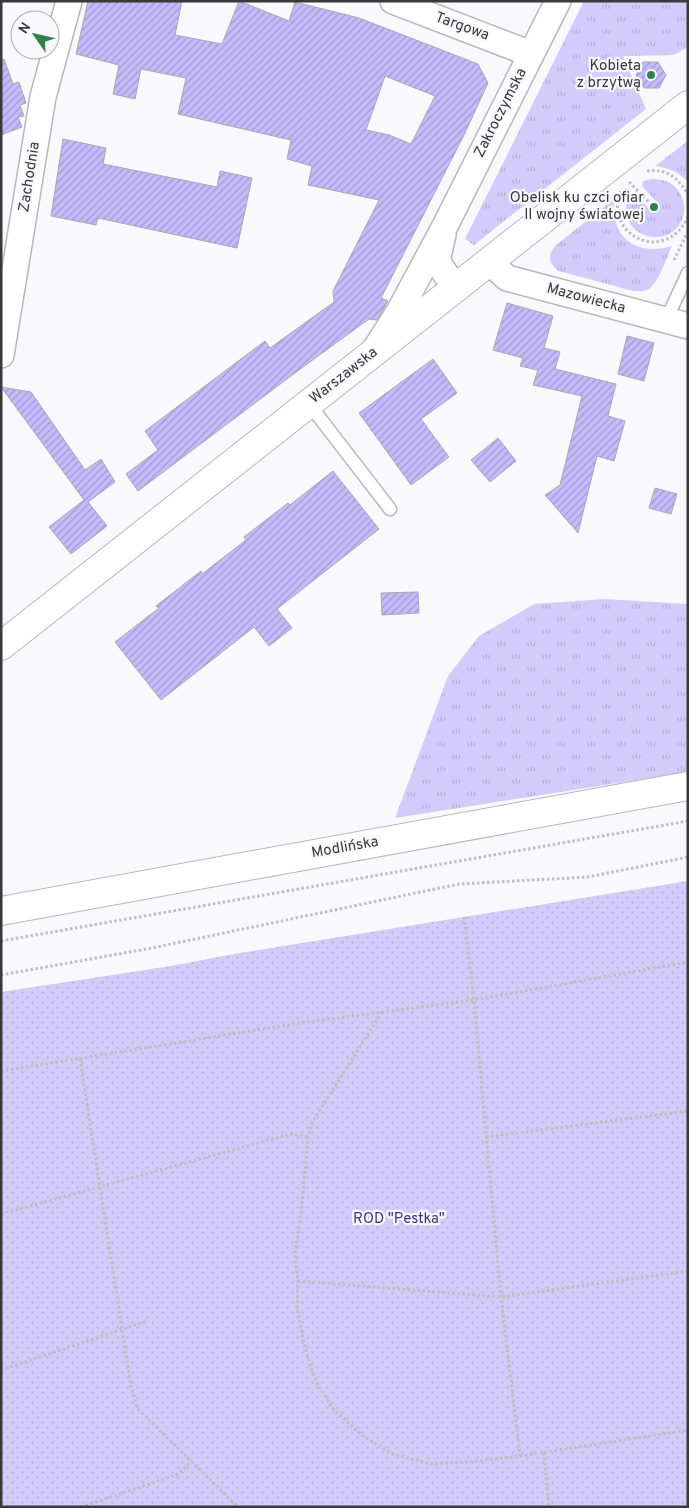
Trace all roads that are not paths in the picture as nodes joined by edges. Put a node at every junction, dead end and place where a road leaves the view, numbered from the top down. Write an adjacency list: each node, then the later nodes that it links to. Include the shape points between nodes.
1 (69, 1): 12 (street, Zachodnia, via 43,97)
2 (393, 1): 4 (street, Targowa)
3 (558, 1): 4 (street, Zakroczymska)
4 (531, 54): 6 (street, Zakroczymska)
5 (688, 105): 7 (street, Warszawska)
6 (445, 226): 9 (street, Zakroczymska, via 437,262); 11 (street, Zakroczymska, via 400,310)
7 (489, 262): 9 (street, Warszawska); 10 (street, Mazowiecka, via 507,278)
8 (688, 273): 10 (lane)
9 (455, 288): 11 (street, Warszawska)
10 (677, 323)
11 (372, 354): 13 (street, Warszawska)
12 (1, 355)
13 (309, 404): 14 (lane); 15 (street, Warszawska)
14 (390, 509)
15 (1, 646)
16 (688, 786): 17 (street, Modlińska)
17 (1, 910)

